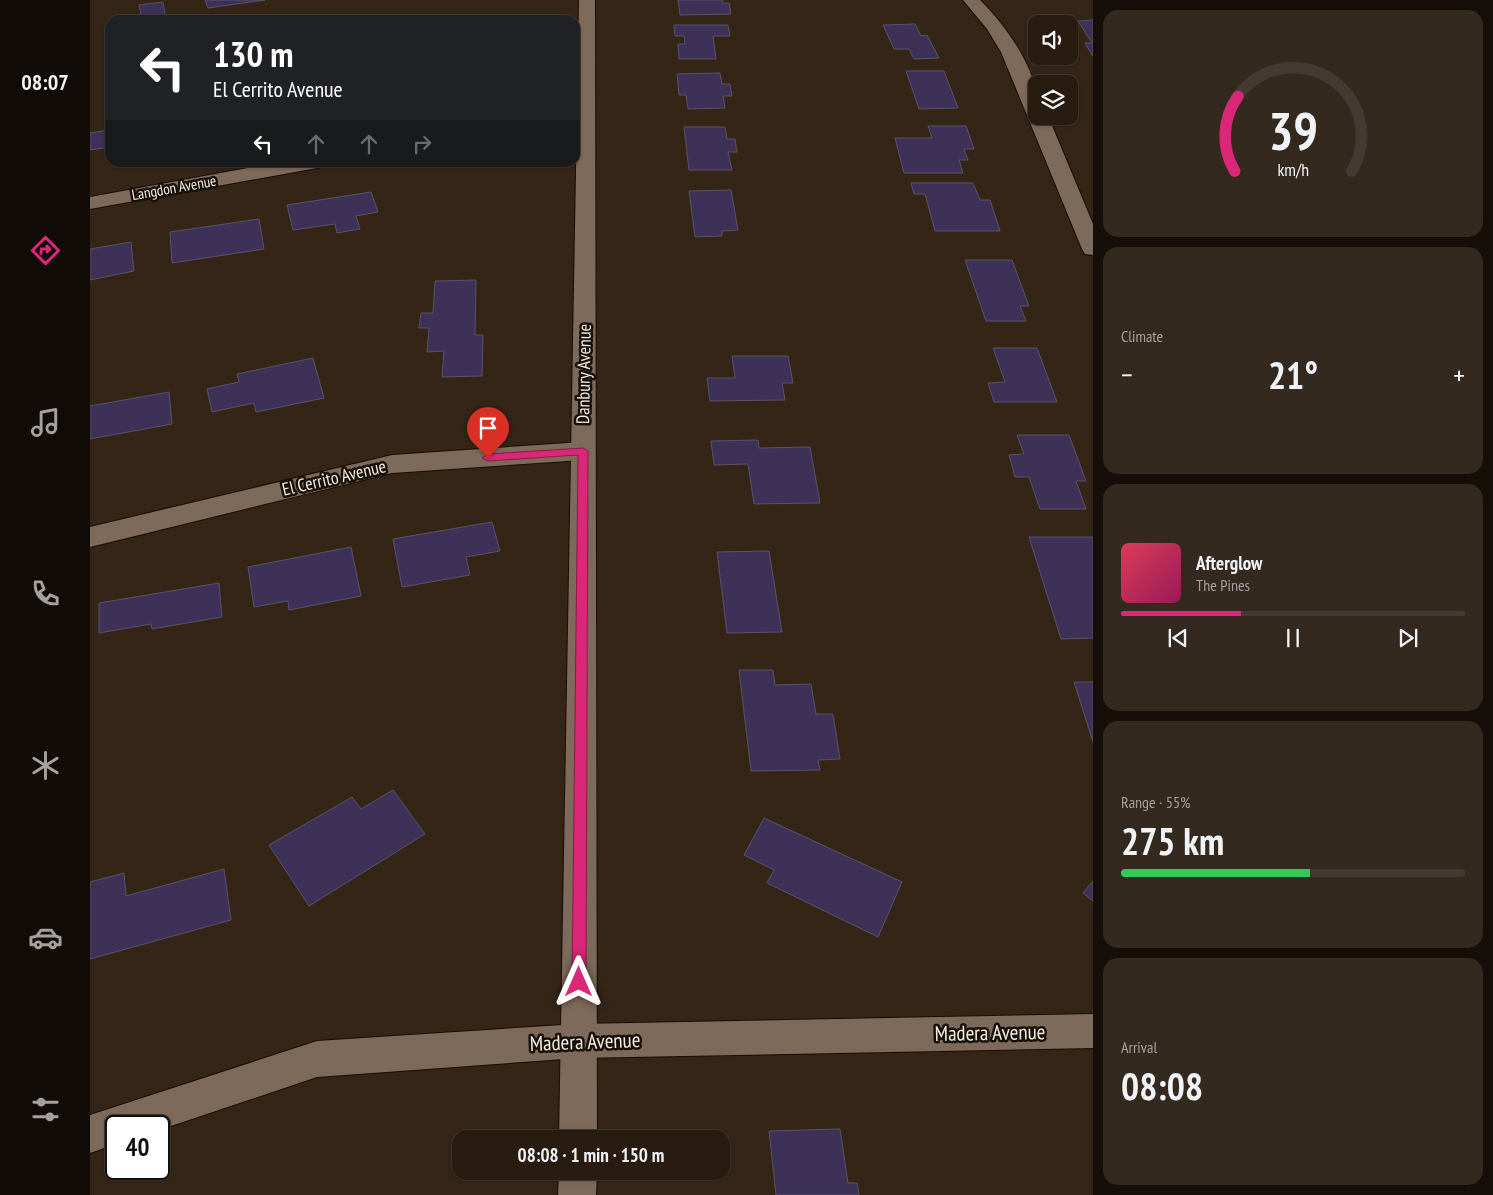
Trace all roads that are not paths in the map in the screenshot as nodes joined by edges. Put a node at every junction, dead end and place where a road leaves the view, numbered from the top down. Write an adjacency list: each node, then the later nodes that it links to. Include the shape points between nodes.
1 (587, 0): 5 (street, Danbury Avenue)
2 (971, 0): 3 (street, via 1001,34)
3 (1028, 94)
4 (1042, 125): 8 (street)
5 (581, 138): 9 (street, Danbury Avenue)
6 (289, 167): 7 (street, Langdon Avenue)
7 (90, 203)
8 (1093, 249)
9 (583, 451): 10 (street, El Cerrito Avenue, via 392,464); 12 (street, Danbury Avenue)
10 (90, 537)
11 (1093, 1031): 12 (street, Madera Avenue)
12 (578, 1041): 13 (street, Danbury Avenue); 14 (street, Madera Avenue, via 317,1059)
13 (578, 1130)
14 (90, 1134)
15 (578, 1180): 16 (street)
16 (577, 1195)

